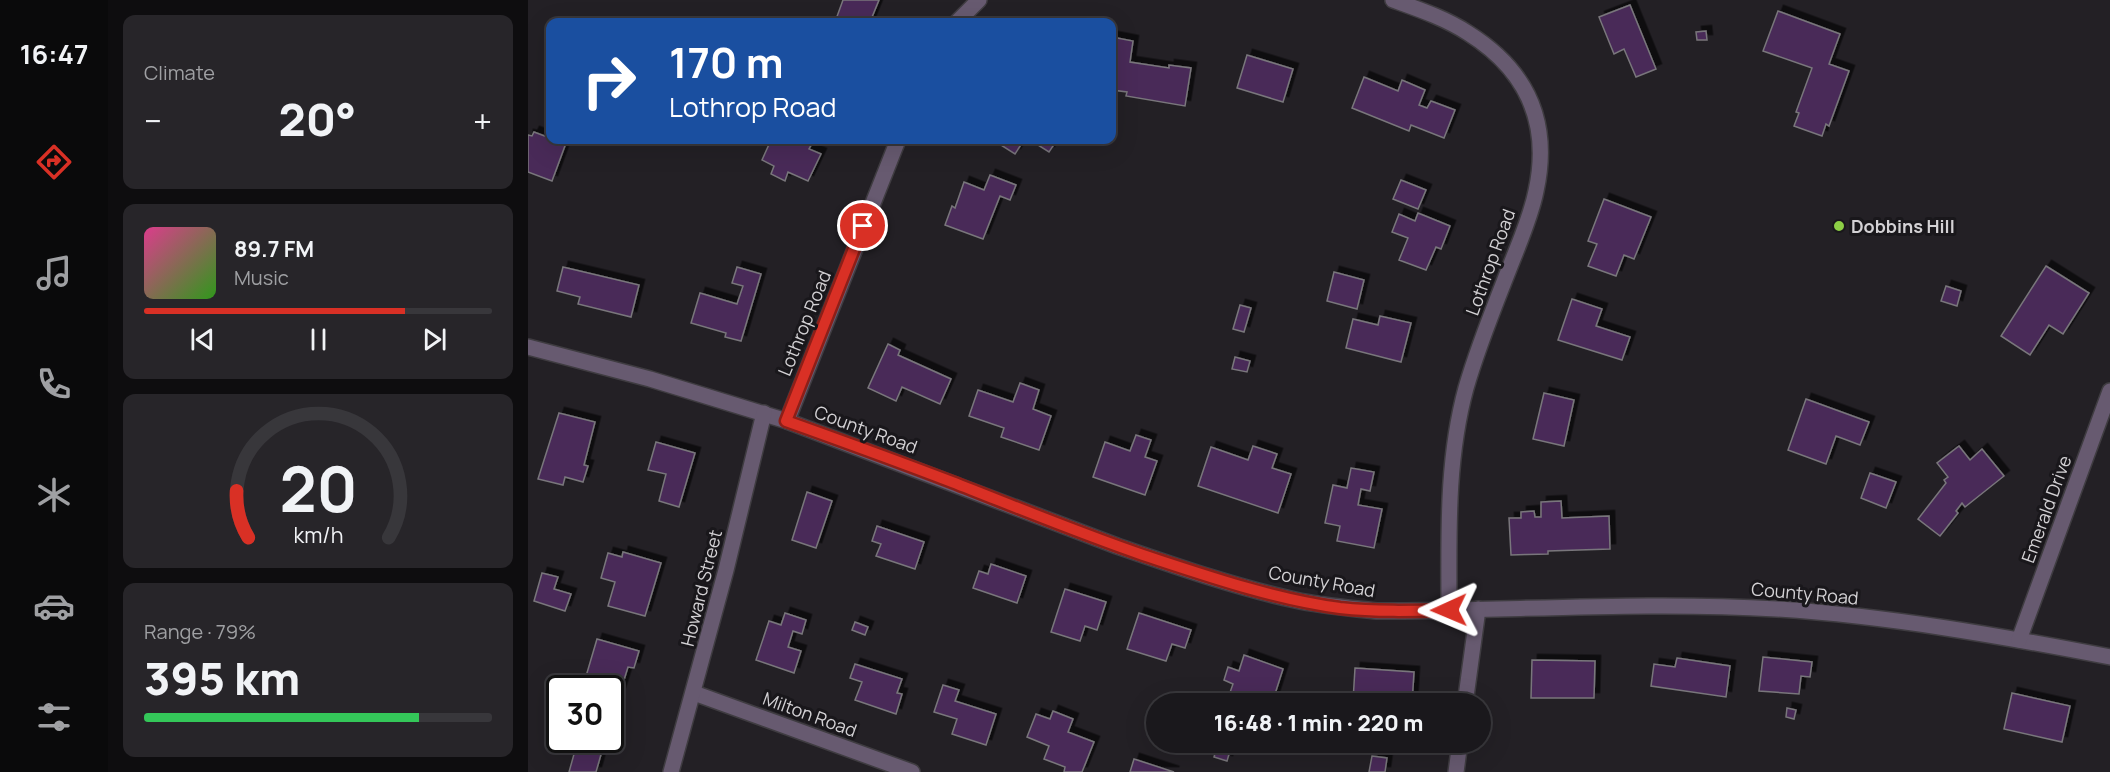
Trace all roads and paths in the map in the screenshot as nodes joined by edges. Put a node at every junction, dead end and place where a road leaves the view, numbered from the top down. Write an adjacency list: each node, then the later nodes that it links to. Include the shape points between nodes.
1 (979, 0): 3 (street)
2 (1393, 0): 10 (street, Lothrop Road, via 1467,32 1494,52 1514,72 1539,124 1542,157 1536,193 1478,350 1456,431 1449,528)
3 (961, 18)
4 (896, 144): 8 (street, Lothrop Road)
5 (528, 347): 7 (street, County Road)
6 (2110, 391): 11 (street, Emerald Drive)
7 (764, 413): 8 (street, County Road); 13 (street, Howard Street)
8 (786, 421): 10 (street, County Road, via 1056,524 1248,587 1341,608)
9 (1478, 609): 10 (street, County Road); 11 (street, County Road, via 1780,609); 14 (street)
10 (1449, 610)
11 (2019, 640): 12 (street, County Road)
12 (2110, 657)
13 (694, 693): 16 (street, Howard Street); 17 (street, Milton Road)
14 (1467, 693)
15 (1459, 753): 18 (street)
16 (671, 772)
17 (912, 772)
18 (1456, 772)

